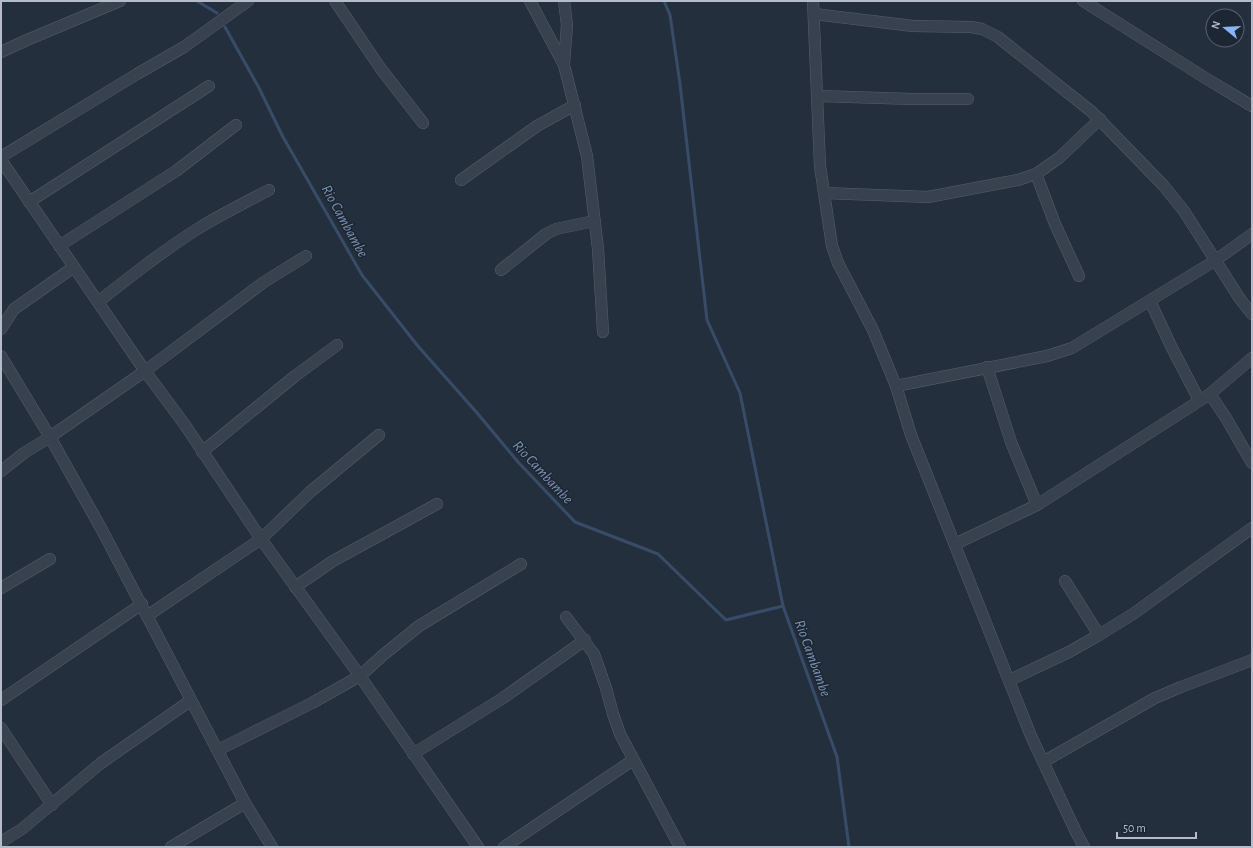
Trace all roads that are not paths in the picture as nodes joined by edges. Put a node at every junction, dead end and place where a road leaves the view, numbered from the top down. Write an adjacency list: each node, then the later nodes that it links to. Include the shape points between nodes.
1 (120, 1): 9 (street)
2 (248, 1): 19 (street, via 184,47)
3 (335, 1): 17 (street)
4 (530, 1): 10 (street)
5 (564, 1): 10 (street, via 567,25)
6 (813, 1): 8 (street)
7 (1083, 1): 15 (street)
8 (814, 14): 12 (street); 16 (street, via 913,26 982,29 998,37)
9 (1, 52)
10 (564, 64): 14 (street)
11 (209, 86): 25 (street)
12 (818, 96): 13 (street); 24 (street, via 820,166)
13 (968, 99)
14 (575, 105): 22 (street, via 537,126); 26 (street, via 587,156)
15 (1252, 106)
16 (1100, 119): 21 (street, via 1059,158); 30 (street, via 1163,185 1184,211)
17 (423, 123)
18 (236, 125): 28 (street, via 176,171)
19 (1, 157)
20 (1, 160): 25 (street)
21 (1036, 174): 24 (street, via 1018,180 928,197); 33 (street)
22 (461, 180)
23 (269, 190): 35 (street, via 199,228 153,259)
24 (824, 193): 44 (street, via 832,246 838,263 873,330)
25 (29, 202): 28 (street)
26 (594, 221): 32 (street, via 556,229 546,234); 38 (street)
27 (1252, 234): 30 (street)
28 (59, 246): 31 (street)
29 (306, 256): 43 (street, via 264,282)
30 (1216, 260): 34 (street); 36 (street)
31 (74, 267): 35 (street); 37 (street, via 14,309)
32 (502, 270)
33 (1079, 276)
34 (1150, 301): 42 (street, via 1072,348 1048,356); 46 (street)
35 (98, 302): 43 (street)
36 (1252, 314)
37 (1, 329)
38 (603, 332)
39 (337, 345): 49 (street)
40 (1, 356): 48 (street)
41 (1252, 358): 45 (street)
42 (987, 367): 44 (street); 53 (street, via 1020,468)
43 (145, 371): 48 (street); 49 (street)
44 (896, 386): 56 (street, via 911,435)
45 (1210, 394): 46 (street); 50 (street)
46 (1199, 400): 53 (street)
47 (378, 435): 55 (street, via 310,492)
48 (50, 437): 51 (street); 62 (street)
49 (202, 452): 55 (street)
50 (1252, 464)
51 (1, 471)
52 (437, 504): 61 (street, via 333,561)
53 (1037, 505): 56 (street)
54 (1252, 528): 65 (street)
55 (261, 539): 61 (street); 63 (street)
56 (955, 544): 69 (street)
57 (50, 559): 60 (street)
58 (521, 564): 68 (street, via 419,626)
59 (1065, 581): 65 (street)
60 (3, 585)
61 (295, 587): 68 (street)
62 (142, 604): 63 (street); 70 (street)
63 (147, 616): 71 (street)
64 (566, 617): 66 (street)
65 (1099, 636): 69 (street)
66 (585, 640): 74 (street, via 503,698); 75 (street, via 599,666 615,721)
67 (1252, 660): 76 (street, via 1155,698)
68 (360, 676): 73 (street); 74 (street)
69 (1010, 680): 76 (street)
70 (1, 700)
71 (190, 701): 73 (street); 78 (street, via 101,763)
72 (1, 728): 78 (street)
73 (218, 750): 77 (street)
74 (413, 754): 82 (street)
75 (633, 760): 83 (street); 84 (street)
76 (1043, 762): 85 (street)
77 (245, 803): 80 (street); 81 (street)
78 (52, 805): 79 (street)
79 (1, 842)
80 (171, 847)
81 (272, 847)
82 (478, 847)
83 (504, 847)
84 (680, 847)
85 (1084, 847)

